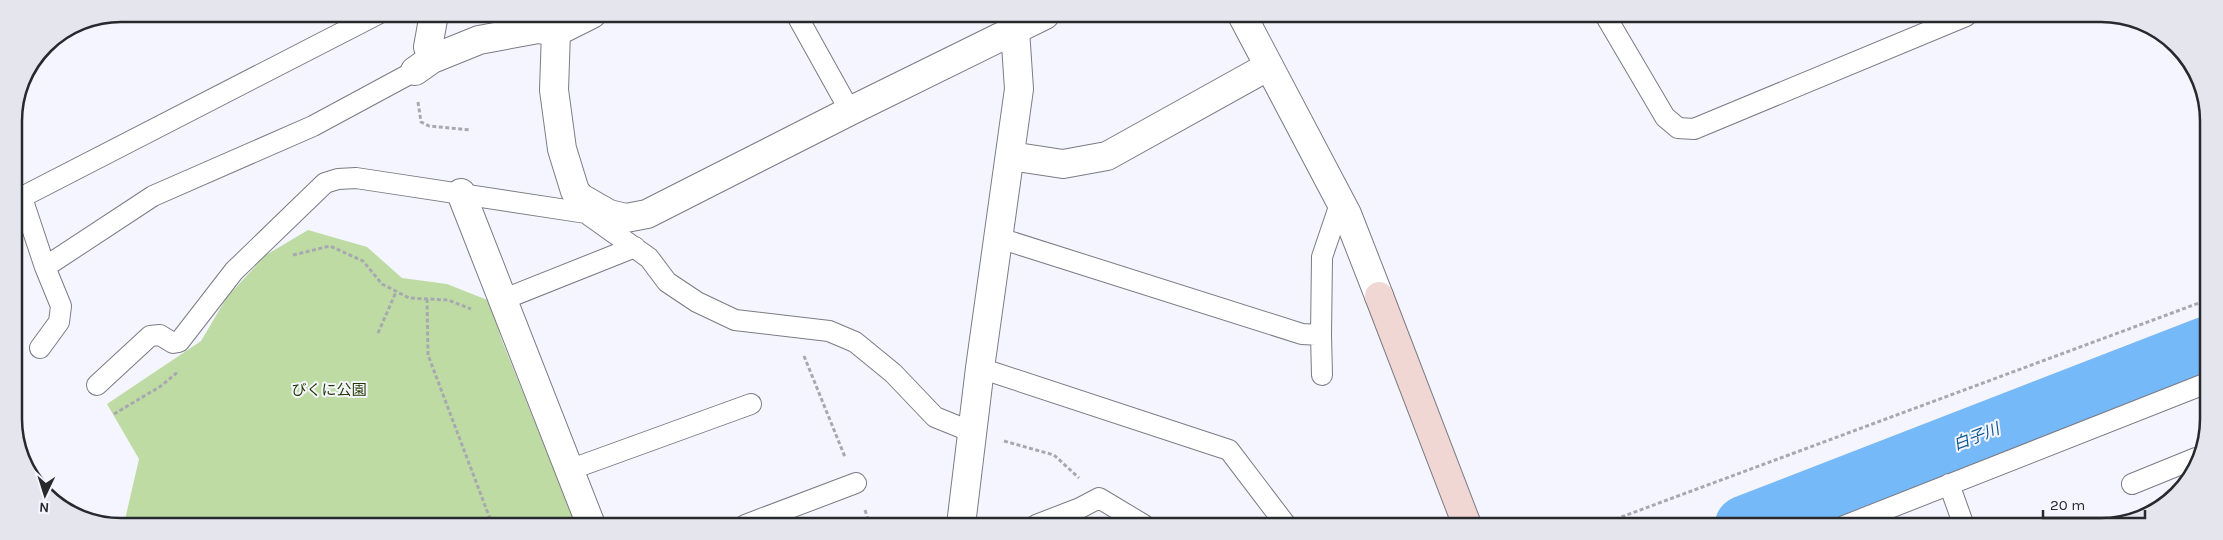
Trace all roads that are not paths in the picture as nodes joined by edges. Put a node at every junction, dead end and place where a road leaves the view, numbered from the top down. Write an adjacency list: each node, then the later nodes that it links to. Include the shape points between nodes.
1 (362, 22): 19 (lane, via 24,196)
2 (433, 22): 10 (street)
3 (576, 22): 9 (street)
4 (800, 22): 12 (lane)
5 (1013, 22): 12 (street); 13 (street, via 1019,89)
6 (1246, 22): 11 (street)
7 (1609, 22): 8 (lane, via 1665,117 1678,128 1694,129)
8 (1952, 22)
9 (556, 32): 10 (street, via 538,30 490,37); 16 (street, via 554,90 562,149 575,191)
10 (423, 65): 19 (lane, via 313,126 153,196)
11 (1269, 66): 13 (street, via 1107,156 1063,164); 15 (street)
12 (850, 111): 16 (street, via 647,214 626,218)
13 (1010, 156): 17 (street)
14 (461, 193): 16 (lane); 20 (street); 25 (lane, via 356,178 325,183 234,271 179,342 173,343 160,335 150,336)
15 (1341, 201): 21 (lane, via 1322,257); 36 (street)
16 (588, 208): 18 (lane)
17 (999, 238): 21 (lane, via 1302,334); 23 (street)
18 (635, 246): 20 (lane); 28 (lane, via 667,282 698,302 736,320 829,331 855,342 935,416)
19 (45, 267): 22 (lane, via 61,306 61,314 59,322)
20 (502, 300): 30 (street)
21 (1321, 335): 24 (lane)
22 (40, 348)
23 (980, 368): 28 (street); 35 (lane, via 1228,450)
24 (1322, 375)
25 (97, 385)
26 (2200, 386): 32 (lane)
27 (751, 404): 30 (lane)
28 (972, 432): 41 (street)
29 (2191, 460): 33 (lane)
30 (569, 470): 39 (street)
31 (856, 483): 40 (lane)
32 (1949, 484): 37 (lane); 38 (lane)
33 (2132, 484)
34 (1131, 517): 42 (lane, via 1099,498)
35 (1280, 517)
36 (1464, 517)
37 (1866, 517)
38 (1961, 517)
39 (588, 518)
40 (764, 518)
41 (962, 518)
42 (1055, 518)

